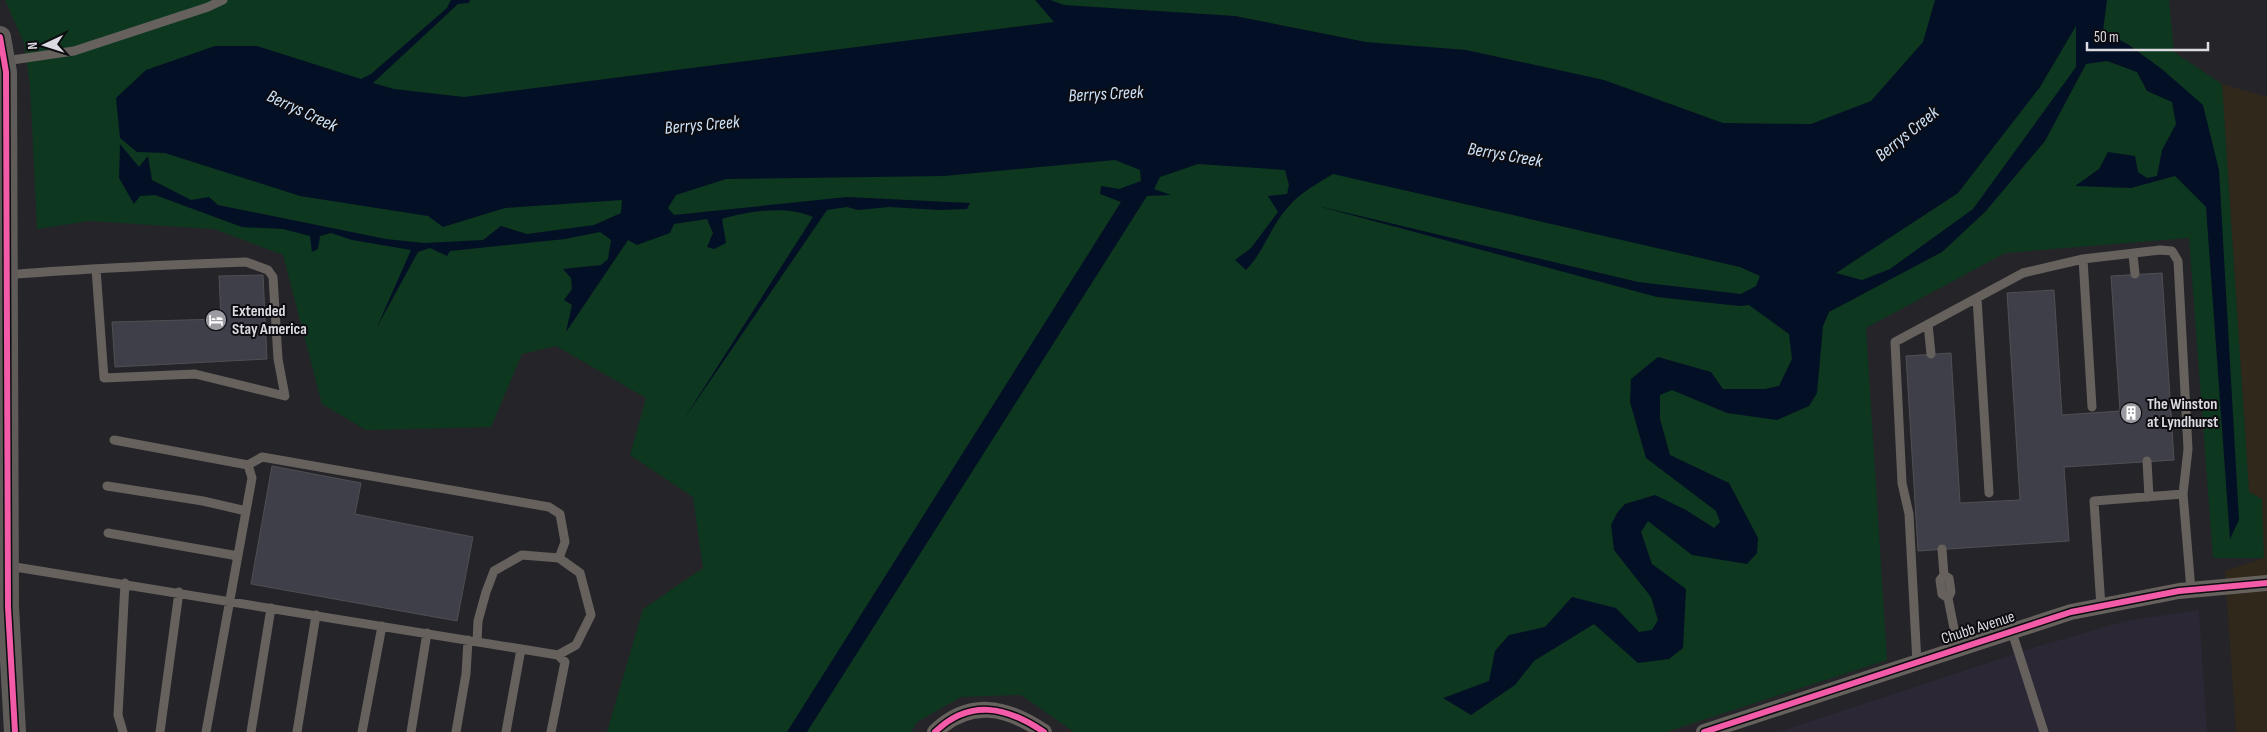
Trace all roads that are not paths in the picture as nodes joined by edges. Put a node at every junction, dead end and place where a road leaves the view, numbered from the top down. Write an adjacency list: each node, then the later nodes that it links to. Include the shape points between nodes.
1 (222, 0): 3 (lane, via 74,51)
2 (0, 37): 3 (street)
3 (5, 61): 8 (street)
4 (2133, 255): 5 (lane); 7 (lane); 18 (lane, via 2172,251 2178,261 2188,449)
5 (2083, 259): 9 (lane, via 2023,273); 12 (lane)
6 (96, 269): 6 (lane, via 246,262 268,270 273,277 278,359 285,396 194,374 104,378); 8 (lane)
7 (2135, 274)
8 (6, 275): 25 (street)
9 (1977, 298): 10 (lane); 17 (lane)
10 (1928, 324): 11 (lane); 41 (lane, via 1895,342 1902,483 1909,514)
11 (1931, 354)
12 (2092, 407)
13 (114, 440): 15 (lane)
14 (2147, 461): 19 (lane)
15 (248, 465): 20 (lane, via 252,478); 24 (lane, via 262,457 549,507 560,514 564,542)
16 (107, 486): 20 (lane)
17 (1989, 493)
18 (2183, 494): 19 (lane); 28 (lane)
19 (2149, 497): 31 (lane, via 2094,501)
20 (246, 511): 23 (lane)
21 (108, 532): 23 (lane)
22 (1942, 549): 39 (lane, via 1942,594 1948,598)
23 (238, 556): 30 (lane)
24 (560, 558): 37 (lane, via 522,555 494,571); 40 (lane, via 580,573 591,615 576,645)
25 (8, 566): 26 (lane); 43 (street)
26 (125, 583): 29 (lane); 44 (lane, via 118,715)
27 (2267, 583): 28 (street, Chubb Avenue)
28 (2191, 590): 31 (street, Chubb Avenue)
29 (179, 592): 30 (lane); 45 (lane)
30 (229, 601): 32 (lane); 46 (lane)
31 (2101, 607): 35 (street, Chubb Avenue, via 2071,612)
32 (271, 608): 33 (lane); 47 (lane)
33 (316, 615): 34 (lane); 48 (lane)
34 (382, 626): 36 (lane); 49 (lane)
35 (2012, 632): 39 (street, Chubb Avenue); 57 (lane)
36 (427, 633): 37 (lane); 50 (lane)
37 (473, 641): 38 (lane); 51 (lane)
38 (521, 649): 40 (lane); 52 (lane)
39 (1958, 649): 41 (street, Chubb Avenue)
40 (558, 655): 53 (lane, via 565,662)
41 (1917, 663): 42 (street, Chubb Avenue)
42 (1738, 727): 56 (street, Chubb Avenue)
43 (15, 732)
44 (123, 732)
45 (160, 732)
46 (206, 732)
47 (251, 732)
48 (296, 732)
49 (362, 732)
50 (411, 732)
51 (456, 732)
52 (506, 732)
53 (551, 732)
54 (935, 732): 55 (street, via 954,717 991,709 1010,713)
55 (1044, 732)
56 (1704, 732)
57 (2044, 732)

